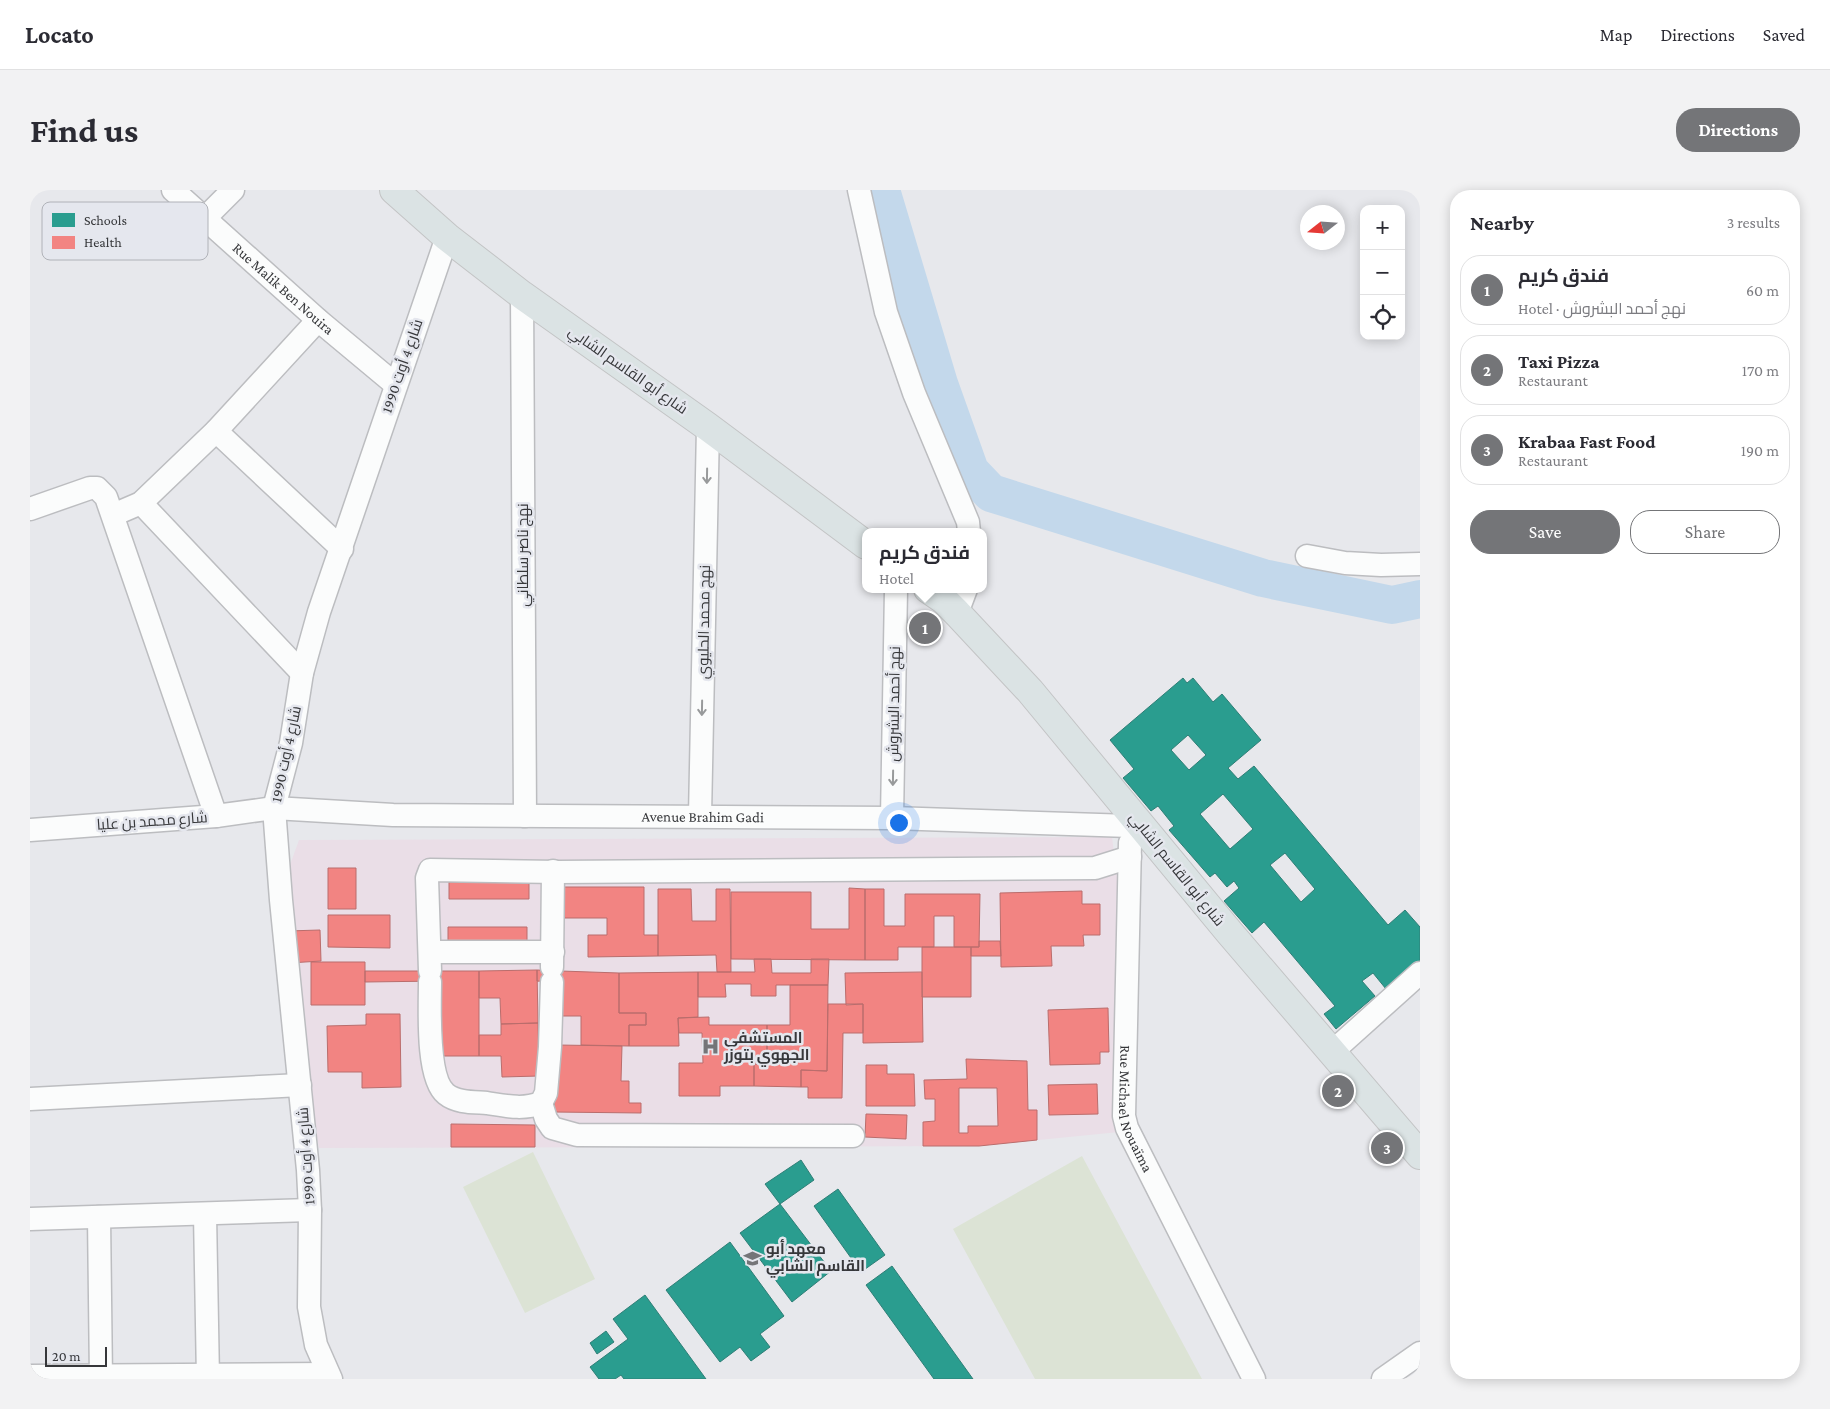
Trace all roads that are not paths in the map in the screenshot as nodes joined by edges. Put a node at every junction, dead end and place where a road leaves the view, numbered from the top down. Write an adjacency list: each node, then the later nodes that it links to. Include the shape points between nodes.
1 (173, 190): 5 (street, Rue Malik Ben Nouira)
2 (233, 190): 6 (street)
3 (394, 190): 8 (main road, شارع أبو القاسم الشابي)
4 (859, 190): 17 (street, via 886,312 914,393)
5 (186, 202)
6 (208, 215)
7 (208, 223): 10 (street, Rue Malik Ben Nouira)
8 (447, 237): 9 (main road, شارع أبو القاسم الشابي); 11 (street, شارع 4 أوت 1990)
9 (522, 295): 12 (main road, شارع أبو القاسم الشابي); 28 (street, نهج ناصر سلطاني)
10 (318, 320): 11 (street, Rue Malik Ben Nouira); 13 (street)
11 (396, 385): 19 (street, شارع 4 أوت 1990)
12 (708, 427): 18 (main road, شارع أبو القاسم الشابي); 29 (street, نهج محمد الحليوي, one-way to 29)
13 (216, 431): 14 (street); 19 (street)
14 (141, 504): 16 (street); 25 (street)
15 (30, 509): 16 (street, via 96,488 106,497)
16 (113, 515): 27 (street)
17 (969, 528)
18 (862, 542)
19 (342, 549): 25 (street, شارع 4 أوت 1990)
20 (1307, 556): 21 (street, via 1345,563)
21 (1420, 564)
22 (896, 593): 30 (street, نهج أحمد البشروش, one-way to 30)
23 (934, 593): 24 (main road, شارع أبو القاسم الشابي, via 944,600)
24 (961, 601): 31 (main road, شارع أبو القاسم الشابي)
25 (302, 672): 26 (street, شارع 4 أوت 1990, via 291,743)
26 (274, 808): 27 (street, شارع محمد بن عليا); 28 (street, Avenue Brahim Gadi, via 393,815); 39 (street, شارع 4 أوت 1990)
27 (216, 816): 32 (street, شارع محمد بن عليا)
28 (525, 816): 29 (street, Avenue Brahim Gadi)
29 (700, 816): 30 (street, Avenue Brahim Gadi)
30 (892, 818): 31 (street, Avenue Brahim Gadi)
31 (1130, 818): 33 (street, Rue Michael Nouaïma); 38 (main road, شارع أبو القاسم الشابي)
32 (30, 830)
33 (1130, 858): 34 (street, via 1095,868); 53 (street, Rue Michael Nouaïma, via 1126,1128)
34 (553, 872): 35 (street, via 430,870 427,878); 36 (street)
35 (430, 968): 36 (street); 41 (street, via 431,1044 435,1076 440,1087 458,1100 522,1108)
36 (552, 968): 41 (street, via 550,1047 546,1093)
37 (1420, 973): 38 (street)
38 (1332, 1052): 43 (main road, شارع أبو القاسم الشابي)
39 (300, 1085): 40 (street); 44 (street, شارع 4 أوت 1990)
40 (30, 1099)
41 (541, 1103): 42 (street, via 552,1128 577,1135)
42 (853, 1136)
43 (1420, 1155)
44 (310, 1210): 45 (street); 51 (street, شارع 4 أوت 1990, via 309,1307 316,1345)
45 (205, 1214): 46 (street); 50 (street)
46 (99, 1217): 47 (street); 52 (street)
47 (30, 1219)
48 (1420, 1353): 54 (street)
49 (30, 1376): 52 (street)
50 (208, 1376): 51 (street); 52 (street)
51 (329, 1376)
52 (101, 1377)
53 (1254, 1379)
54 (1383, 1379)

